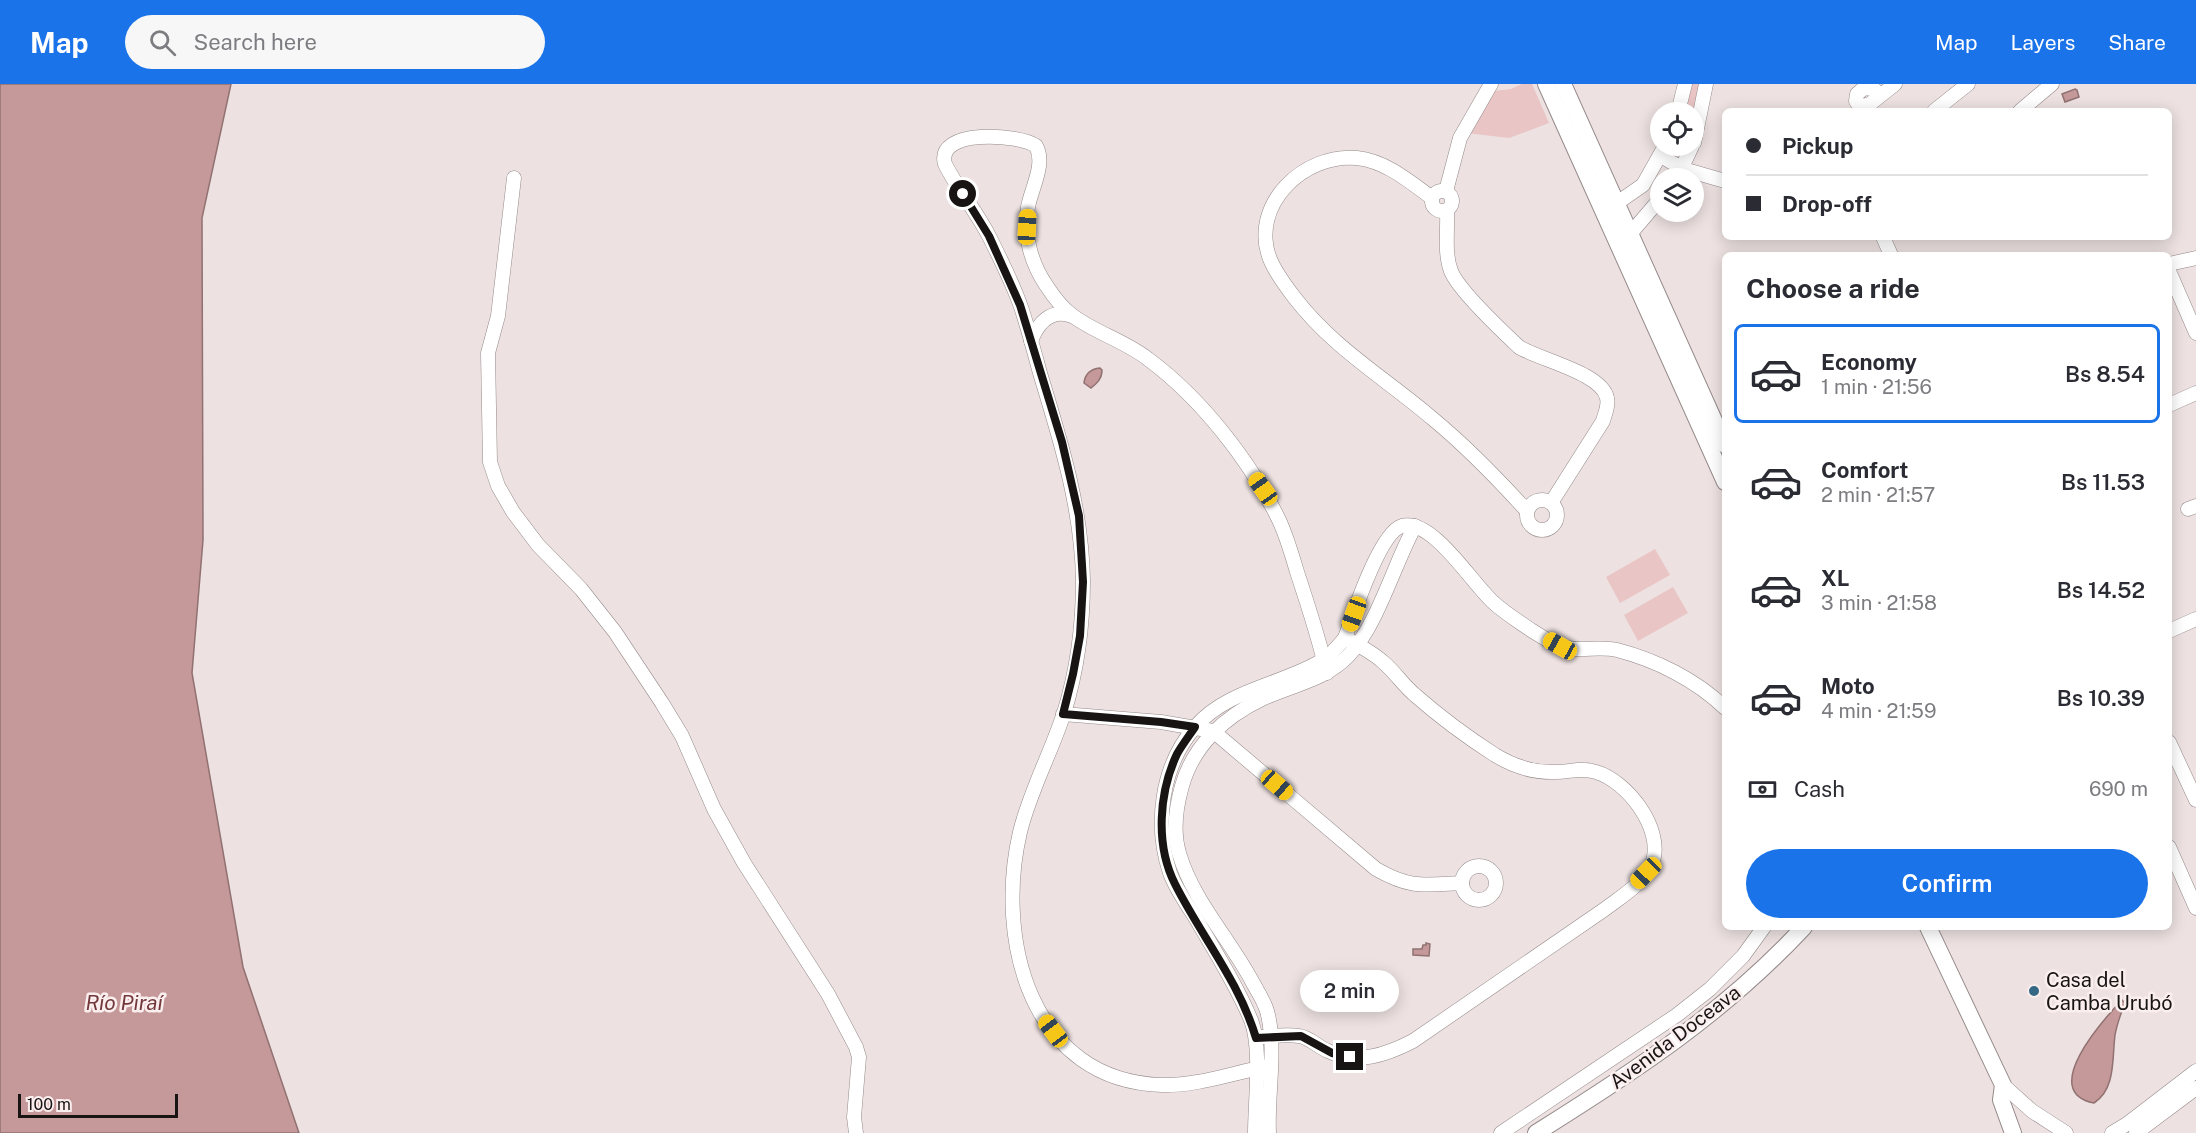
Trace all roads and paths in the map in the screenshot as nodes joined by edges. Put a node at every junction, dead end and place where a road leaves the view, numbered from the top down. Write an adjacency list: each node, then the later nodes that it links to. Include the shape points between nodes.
1 (1491, 84): 18 (street, via 1460,138)
2 (1546, 84): 20 (main road)
3 (1563, 84): 20 (main road)
4 (1685, 84): 10 (street)
5 (1706, 84): 11 (street)
6 (1895, 84): 9 (street)
7 (1968, 84): 12 (street)
8 (2052, 84): 13 (street)
9 (1880, 95)
10 (1680, 102)
11 (1702, 102)
12 (1949, 106)
13 (2036, 106)
14 (1660, 156): 20 (street, via 1643,185)
15 (514, 178): 60 (street, via 498,316 488,353 490,462 498,486 538,545 581,589 615,632 662,703 744,863 828,994 859,1057)
16 (1704, 178): 17 (street)
17 (1722, 181)
18 (1446, 191): 19 (street); 21 (street, via 1453,201)
19 (1432, 198): 21 (street, via 1436,209); 35 (street, via 1376,163 1358,158 1337,159 1293,177 1267,216 1266,246 1287,288 1312,321 1473,454)
20 (1610, 206): 23 (main road); 33 (main road)
21 (1447, 210): 34 (street, via 1451,271 1460,284 1519,347 1591,377 1607,395 1603,421)
22 (1650, 211): 23 (street)
23 (1630, 234): 32 (main road)
24 (2196, 258): 25 (street)
25 (2172, 263)
26 (2172, 278): 28 (street)
27 (1072, 316): 29 (street, via 1050,316 1037,327); 29 (street, via 1046,286 1032,257 1027,227 1040,157 1036,146 1021,138 957,140 945,151 945,164 989,236 1020,305); 41 (street, via 1147,358 1194,399 1233,447 1263,489 1280,522)
28 (2196, 333)
29 (1031, 341): 43 (street, via 1062,442 1079,516 1083,582 1080,636)
30 (2196, 393): 31 (street)
31 (2172, 404)
32 (1722, 438)
33 (1722, 475)
34 (1551, 502): 35 (street, via 1537,500); 35 (street, via 1558,516 1550,529 1534,529)
35 (1527, 511)
36 (1415, 526): 39 (street, via 1402,526 1386,538); 40 (street); 42 (street, via 1437,540 1494,603 1532,631 1568,649 1615,650 1640,658 1688,679)
37 (2196, 619): 38 (street)
38 (2172, 631)
39 (1345, 638): 40 (street); 41 (street)
40 (1358, 645): 41 (street, via 1344,660); 54 (street, via 1384,663 1450,725 1515,765 1538,771 1595,771 1614,779 1641,810 1654,844 1653,860 1635,885 1605,909 1391,1053 1371,1058 1350,1057 1332,1053 1301,1036)
41 (1325, 666): 44 (street, via 1247,691); 45 (street)
42 (1722, 705)
43 (1063, 714): 44 (street); 56 (street, via 1026,813 1011,895 1015,941 1026,986 1037,1010 1072,1052 1096,1068 1133,1081 1187,1084)
44 (1195, 727): 45 (street); 55 (street, via 1178,752 1168,777 1163,800 1163,844 1174,884 1233,983)
45 (1213, 731): 49 (street, via 1395,880 1411,885); 54 (street, via 1193,757 1184,779 1176,819 1179,851 1195,891 1263,1002)
46 (2172, 749): 47 (street)
47 (2196, 801)
48 (2172, 854): 50 (street)
49 (1462, 883)
50 (2196, 908)
51 (1762, 930): 63 (street, via 1743,956 1677,1015)
52 (1801, 930): 64 (main road, Avenida Doceava, via 1699,1024)
53 (1929, 930): 58 (main road)
54 (1271, 1036): 55 (street); 56 (street)
55 (1256, 1038): 56 (street)
56 (1263, 1067): 61 (street); 62 (street)
57 (2196, 1071): 67 (street)
58 (2003, 1085): 65 (main road, via 2001,1100); 66 (street, via 2031,1111)
59 (2196, 1088): 68 (street)
60 (856, 1133)
61 (1255, 1133)
62 (1269, 1133)
63 (1502, 1133)
64 (1536, 1133)
65 (2013, 1133)
66 (2066, 1133)
67 (2112, 1133)
68 (2136, 1133)

